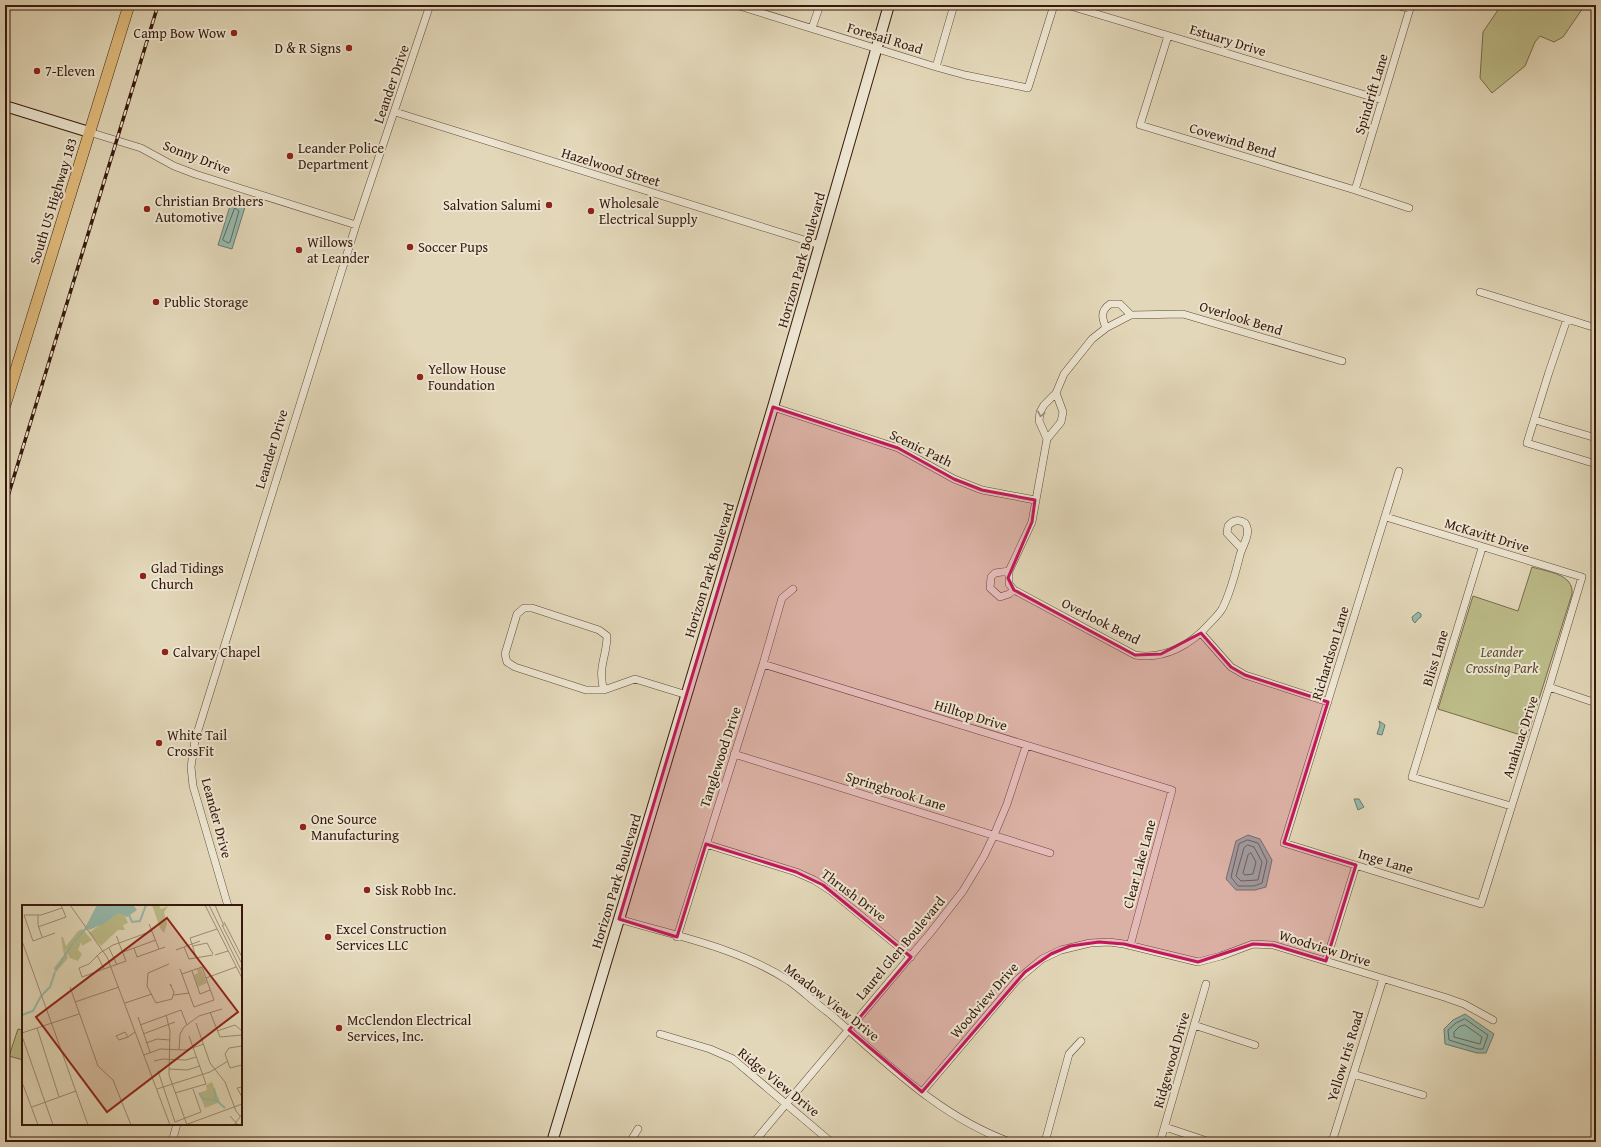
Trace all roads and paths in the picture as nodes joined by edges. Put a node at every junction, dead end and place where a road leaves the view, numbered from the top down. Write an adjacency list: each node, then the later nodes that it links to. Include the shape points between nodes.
1 (129, 5): 18 (main road, South US Highway 183)
2 (430, 5): 17 (street, Leander Drive)
3 (736, 5): 11 (street, Foresail Road)
4 (820, 5): 11 (street)
5 (889, 5): 13 (street, Horizon Park Boulevard)
6 (954, 5): 14 (street)
7 (1054, 5): 14 (street, Foresail Road, via 1028,88)
8 (1067, 5): 12 (street, Estuary Drive)
9 (1396, 5): 10 (street)
10 (1410, 7): 15 (street, Spindrift Lane)
11 (812, 28): 13 (street, Foresail Road)
12 (1168, 36): 15 (street, Estuary Drive); 19 (street, Covewind Bend, via 1140,125)
13 (876, 49): 14 (street, Foresail Road); 22 (street, Horizon Park Boulevard)
14 (936, 67)
15 (1382, 100): 19 (street, Spindrift Lane)
16 (5, 106): 18 (street, Sonny Drive)
17 (395, 112): 21 (street, Leander Drive); 22 (street, Hazelwood Street)
18 (90, 132): 21 (street, Sonny Drive, via 141,148 195,174); 30 (main road, South US Highway 183)
19 (1355, 190): 20 (street, Covewind Bend)
20 (1409, 208)
21 (356, 224): 62 (street, Leander Drive, via 193,749 193,786)
22 (820, 245): 31 (street, Horizon Park Boulevard)
23 (1480, 292): 25 (street)
24 (1131, 315): 26 (street, Overlook Bend); 26 (street, via 1120,304 1110,304 1102,313); 28 (street, Overlook Bend, via 1183,314)
25 (1567, 319): 27 (street); 32 (street, via 1548,372)
26 (1106, 328): 29 (street, Overlook Bend, via 1080,352 1064,374)
27 (1596, 328)
28 (1342, 361)
29 (1056, 393): 34 (street, via 1063,412 1061,422); 34 (street, Overlook Bend, one-way to 34, via 1044,404 1040,412 1039,421)
30 (5, 405)
31 (773, 407): 37 (street, Scenic Path, via 898,448 954,479 982,490); 49 (street, Horizon Park Boulevard)
32 (1535, 420): 33 (street); 35 (street, via 1527,443)
33 (1596, 438)
34 (1047, 439): 37 (street)
35 (1595, 462)
36 (1399, 470): 38 (street, Richardson Lane)
37 (1035, 500): 41 (street, via 1032,522)
38 (1386, 517): 39 (street, McKavitt Drive); 50 (street, Richardson Lane)
39 (1482, 548): 42 (street, McKavitt Drive); 55 (street, Bliss Lane, via 1412,776)
40 (1242, 549): 45 (street, Overlook Bend, via 1231,589 1221,611)
41 (1009, 571): 44 (street, via 1009,584); 44 (street, via 995,573 991,577 990,588 1000,597)
42 (1582, 577): 47 (street, Anahuac Drive)
43 (793, 589): 46 (street, Tanglewood Drive, via 782,598)
44 (1014, 590): 45 (street, Overlook Bend, via 1135,654 1148,657 1161,654 1188,643)
45 (1201, 634): 50 (street, via 1231,667 1245,675)
46 (763, 664): 52 (street, Hilltop Drive); 53 (street, Tanglewood Drive)
47 (1549, 687): 51 (street); 55 (street, Anahuac Drive)
48 (604, 690): 48 (street, via 600,679 607,644 606,636 599,630 532,608 524,608 517,614 505,654 507,662 515,667 586,690); 49 (street, via 635,679)
49 (687, 695): 63 (street, Horizon Park Boulevard)
50 (1328, 702): 57 (street, Richardson Lane)
51 (1596, 703)
52 (1026, 746): 54 (street, Hilltop Drive); 56 (street, Laurel Glen Boulevard)
53 (734, 754): 56 (street, Springbrook Lane); 58 (street, Tanglewood Drive)
54 (1172, 790): 65 (street, Clear Lake Lane)
55 (1511, 806): 61 (street, Anahuac Drive)
56 (994, 835): 59 (street, Springbrook Lane); 66 (street, Laurel Glen Boulevard, via 963,891)
57 (1284, 843): 60 (street, Inge Lane)
58 (706, 844): 64 (street, Tanglewood Drive); 66 (street, Thrush Drive, via 814,880)
59 (1050, 853)
60 (1356, 865): 61 (street, Inge Lane); 67 (street)
61 (1481, 904)
62 (228, 905)
63 (619, 919): 64 (street, Meadow View Drive); 84 (street, Horizon Park Boulevard)
64 (677, 937): 72 (street, Meadow View Drive, via 743,957 767,968 796,986)
65 (1130, 946): 67 (street, Woodview Drive, via 1198,962 1253,944 1273,945); 77 (street, Woodview Drive, via 1109,942 1090,943 1070,946 1042,959 1017,980)
66 (911, 957): 72 (street, Laurel Glen Boulevard)
67 (1326, 961): 68 (street, Woodview Drive)
68 (1382, 979): 70 (street, Woodview Drive, via 1464,1004); 76 (street, Yellow Iris Road)
69 (1206, 984): 71 (street, Ridgewood Drive)
70 (1493, 1020)
71 (1194, 1025): 75 (street); 81 (street, Ridgewood Drive)
72 (849, 1030): 77 (street, Meadow View Drive); 79 (street, Laurel Glen Boulevard)
73 (660, 1034): 79 (street, Ridge View Drive, via 710,1048 725,1055 740,1064)
74 (1081, 1041): 89 (street, via 1070,1054)
75 (1255, 1045)
76 (1353, 1074): 78 (street); 92 (street, Yellow Iris Road)
77 (922, 1092): 88 (street, Meadow View Drive, via 962,1120)
78 (1423, 1095)
79 (786, 1104): 86 (street, Laurel Glen Boulevard); 87 (street, Ridge View Drive)
80 (177, 1125): 83 (street)
81 (1165, 1127): 90 (street, Ridgewood Drive); 91 (street)
82 (638, 1129): 85 (street)
83 (172, 1142)
84 (552, 1142)
85 (630, 1142)
86 (754, 1142)
87 (832, 1142)
88 (1010, 1142)
89 (1045, 1142)
90 (1160, 1142)
91 (1210, 1142)
92 (1332, 1142)

